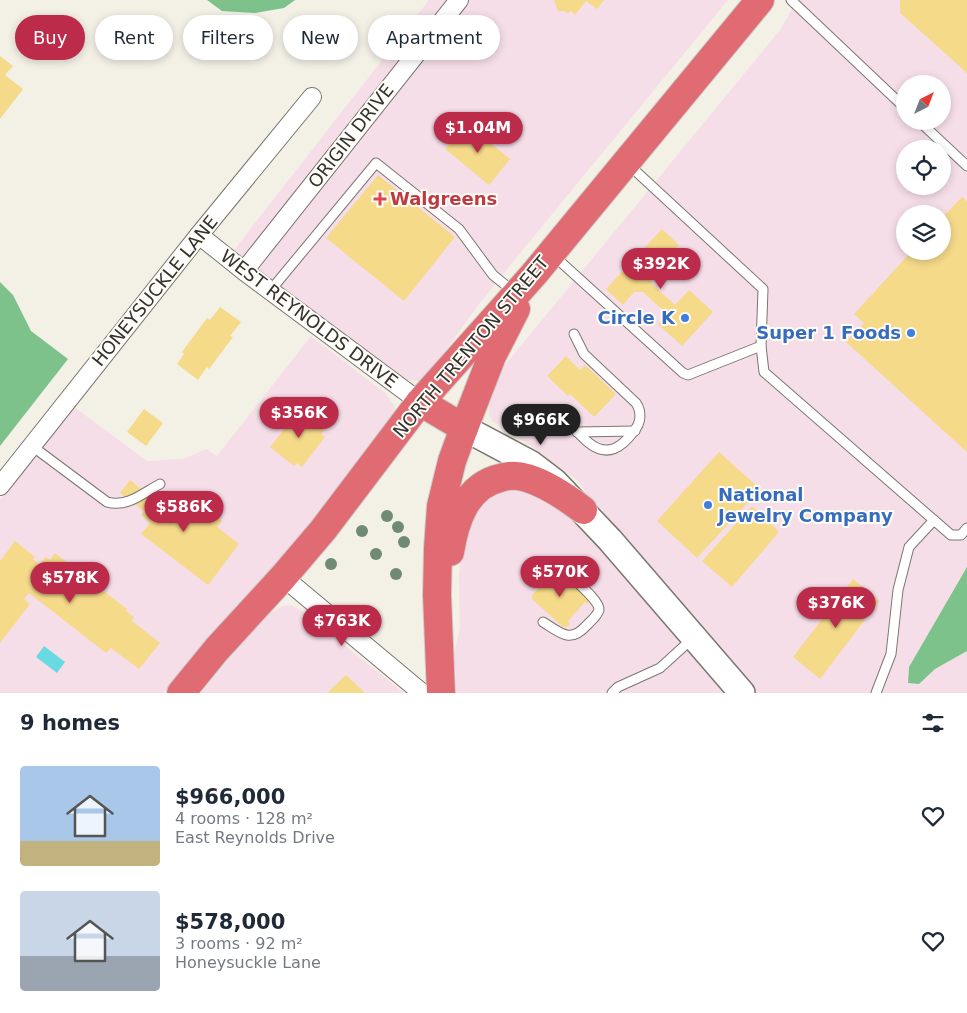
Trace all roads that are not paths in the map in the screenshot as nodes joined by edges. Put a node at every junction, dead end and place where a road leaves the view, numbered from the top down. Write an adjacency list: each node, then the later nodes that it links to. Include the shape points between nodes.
1 (459, 0): 11 (street, ORIGIN DRIVE)
2 (760, 0): 7 (highway, NORTH TRENTON STREET)
3 (791, 0): 5 (lane)
4 (312, 97): 9 (street, HONEYSUCKLE LANE)
5 (896, 99)
6 (929, 130): 8 (lane)
7 (626, 162): 10 (highway, NORTH TRENTON STREET); 16 (lane, via 763,289)
8 (967, 166)
9 (199, 235): 11 (street, WEST REYNOLDS DRIVE); 22 (street, HONEYSUCKLE LANE)
10 (551, 253): 12 (highway, NORTH TRENTON STREET); 16 (lane, via 683,373 688,375)
11 (244, 271): 13 (street, WEST REYNOLDS DRIVE)
12 (534, 274): 14 (highway, NORTH TRENTON STREET); 19 (highway, via 492,356)
13 (270, 291): 14 (lane, via 376,163 459,229 493,275); 17 (street, WEST REYNOLDS DRIVE)
14 (516, 294): 17 (highway, NORTH TRENTON STREET)
15 (574, 334): 20 (lane, via 584,354 636,403 640,416)
16 (761, 346): 26 (lane, via 764,372)
17 (420, 402): 19 (highway); 29 (highway, NORTH TRENTON STREET)
18 (542, 410): 21 (lane)
19 (464, 428): 25 (street, via 543,471); 32 (highway, via 441,506)
20 (635, 431): 21 (lane); 21 (lane, via 612,451 595,447)
21 (577, 432)
22 (32, 446): 23 (lane, via 107,502 116,505 127,503); 24 (street, HONEYSUCKLE LANE)
23 (160, 484)
24 (0, 486)
25 (583, 510): 31 (street); 32 (highway, via 566,497 526,477 500,477 476,490 460,512 453,533)
26 (934, 520): 27 (lane, via 952,535 961,535); 38 (lane, via 909,547 898,590 891,654)
27 (967, 528)
28 (560, 564): 30 (lane, via 596,600 599,610 574,636)
29 (284, 577): 33 (highway, NORTH TRENTON STREET); 34 (street)
30 (543, 622)
31 (694, 637): 36 (lane, via 660,668 618,687); 37 (street)
32 (439, 640): 35 (highway)
33 (181, 693)
34 (422, 693)
35 (441, 693)
36 (612, 693)
37 (742, 693)
38 (876, 693)

